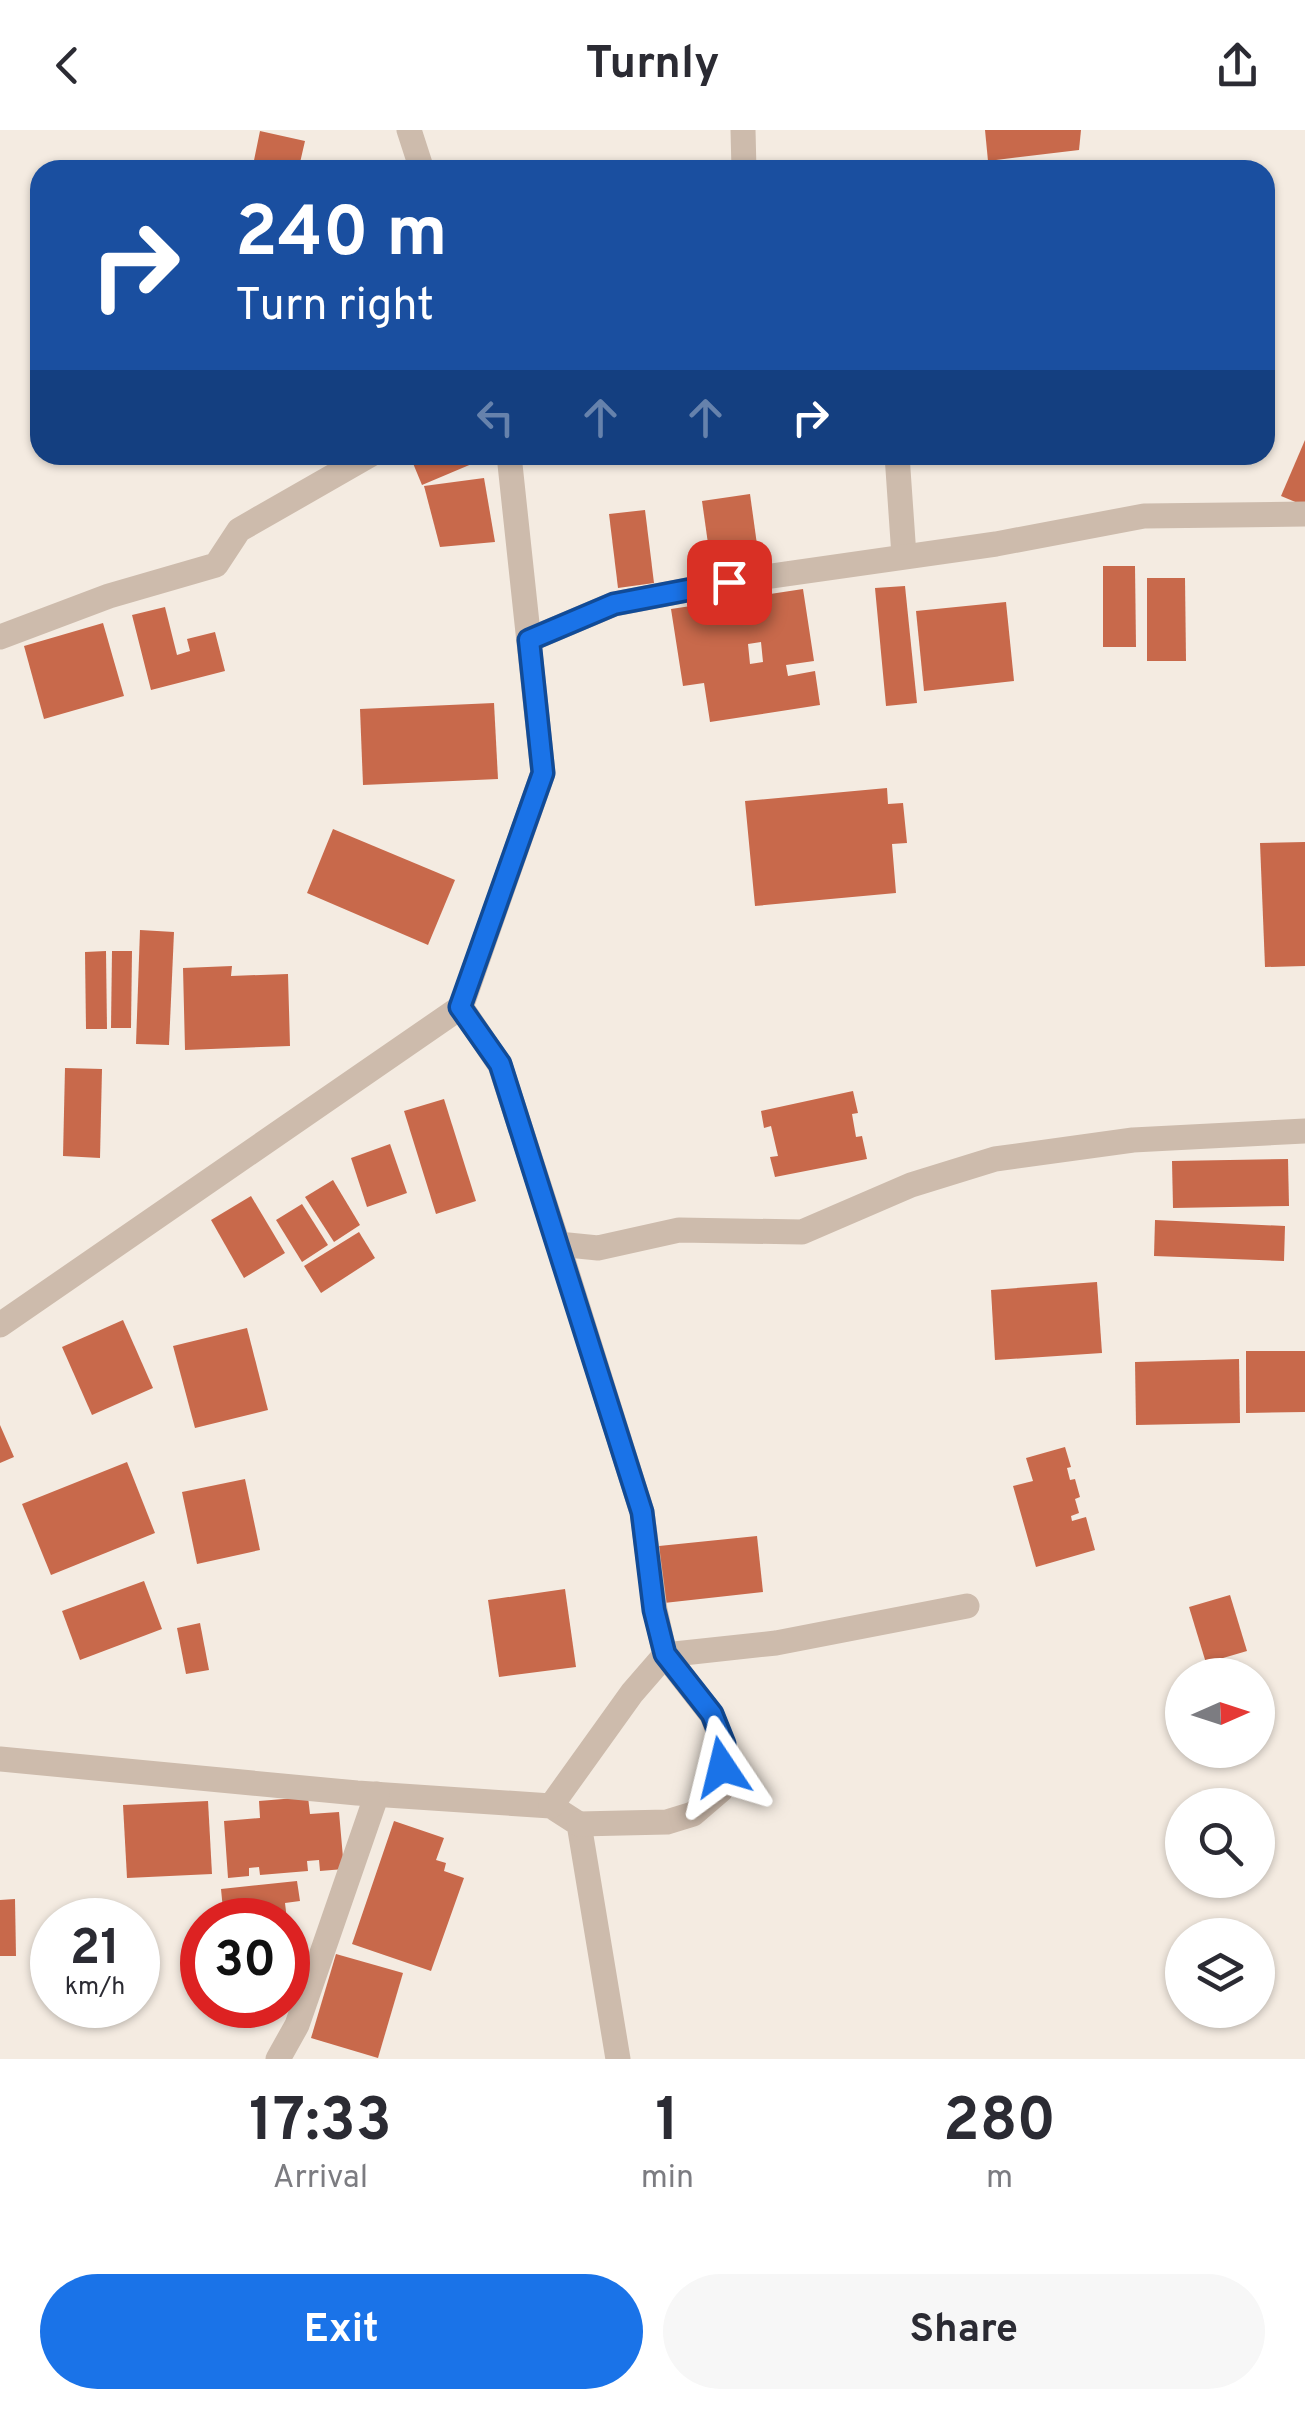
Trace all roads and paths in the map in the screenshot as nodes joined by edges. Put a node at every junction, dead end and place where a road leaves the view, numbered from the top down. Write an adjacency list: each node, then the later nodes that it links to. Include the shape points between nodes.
1 (408, 130): 3 (street)
2 (743, 130): 4 (street)
3 (418, 160)
4 (744, 160)
5 (353, 465): 10 (street, via 239,530 216,565)
6 (510, 465): 11 (street)
7 (898, 465): 9 (street)
8 (1305, 514): 9 (street, via 1144,516)
9 (904, 556): 11 (street, via 614,604)
10 (0, 637)
11 (529, 640): 12 (street, via 543,773)
12 (460, 1007): 14 (street, via 500,1064); 15 (street)
13 (1305, 1131): 14 (street, via 1133,1140 996,1159 912,1185 802,1232 679,1230 598,1248)
14 (558, 1244): 17 (street, via 642,1512)
15 (0, 1325)
16 (967, 1606): 17 (street, via 776,1644)
17 (665, 1654): 20 (street); 21 (street, via 712,1714 724,1744 721,1790 693,1814 667,1822)
18 (0, 1759): 19 (street)
19 (377, 1794): 20 (street); 22 (street)
20 (551, 1806): 21 (street)
21 (579, 1824): 23 (street)
22 (278, 2059)
23 (618, 2059)

